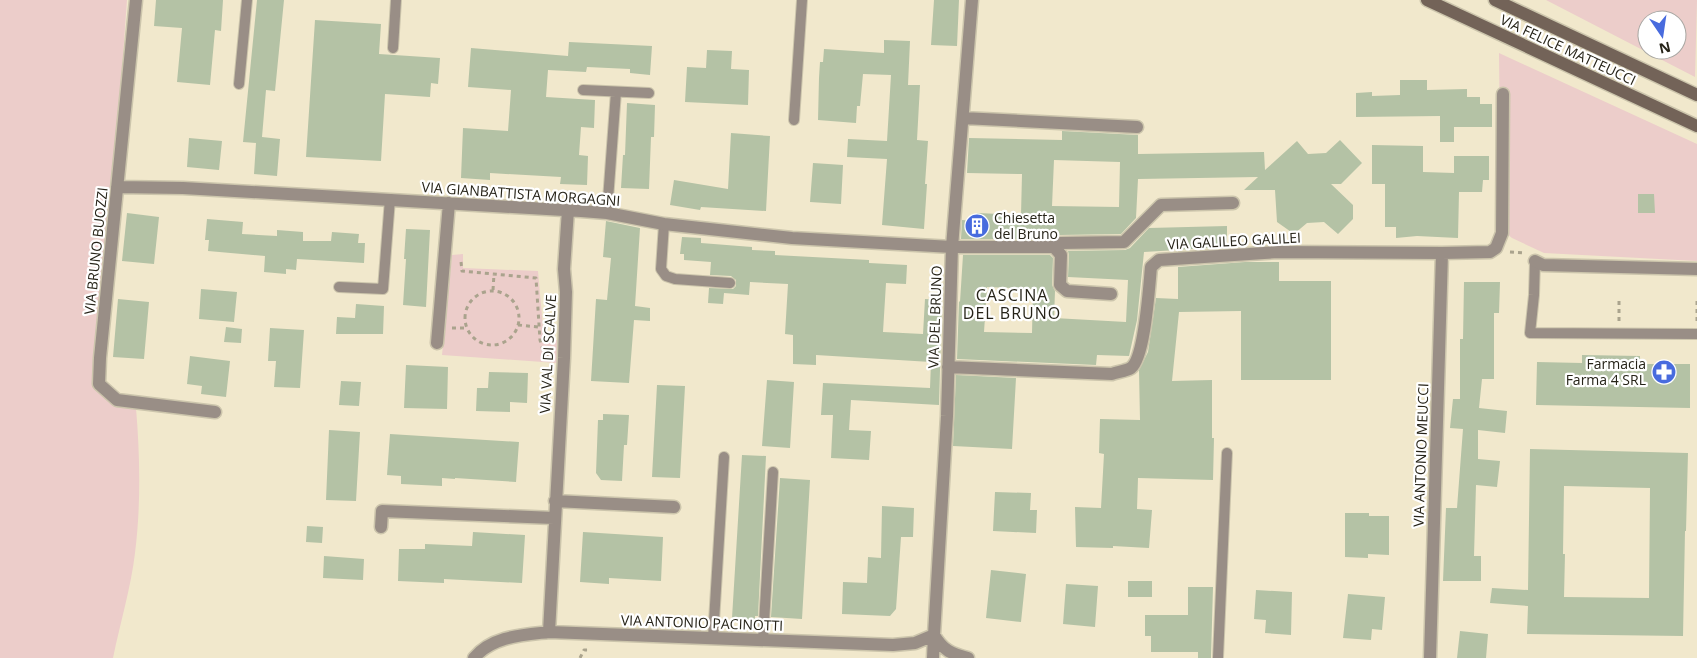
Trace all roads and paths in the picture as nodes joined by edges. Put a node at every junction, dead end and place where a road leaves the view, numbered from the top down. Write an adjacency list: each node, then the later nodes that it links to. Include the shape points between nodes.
1 (136, 0): 19 (street, VIA BRUNO BUOZZI)
2 (247, 0): 9 (lane)
3 (396, 0): 8 (lane)
4 (802, 0): 16 (lane)
5 (972, 0): 15 (street, VIA DEL BRUNO)
6 (1427, 0): 17 (main road, VIA FELICE MATTEUCCI)
7 (1495, 0): 14 (main road, VIA FELICE MATTEUCCI)
8 (393, 48)
9 (239, 84)
10 (583, 90): 11 (lane)
11 (616, 92): 12 (lane); 24 (lane)
12 (649, 93)
13 (1503, 94): 28 (street, via 1502,233 1496,248)
14 (1697, 95)
15 (963, 118): 18 (street); 27 (street, VIA DEL BRUNO)
16 (794, 120)
17 (1697, 126)
18 (1137, 127)
19 (117, 187): 20 (street, VIA GIANBATTISTA MORGAGNI); 47 (street, VIA BRUNO BUOZZI, via 99,384 117,400)
20 (390, 200): 21 (street, VIA GIANBATTISTA MORGAGNI); 35 (lane, via 383,290)
21 (449, 203): 23 (street, VIA GIANBATTISTA MORGAGNI); 44 (street)
22 (1233, 203): 26 (street, VIA GIANBATTISTA MORGAGNI, via 1161,205 1124,242 1060,243)
23 (568, 210): 24 (street, VIA GIANBATTISTA MORGAGNI); 45 (street, VIA VAL DI SCALVE, via 564,252)
24 (608, 213): 25 (street, VIA GIANBATTISTA MORGAGNI)
25 (664, 224): 27 (street, VIA GIANBATTISTA MORGAGNI, via 792,238); 34 (lane, via 661,269 666,276)
26 (1054, 246): 27 (street, VIA GIANBATTISTA MORGAGNI); 37 (street, via 1061,255 1060,285 1067,291)
27 (952, 247): 46 (street, VIA DEL BRUNO)
28 (1490, 252): 29 (street, VIA GALILEO GALILEI); 31 (path, via 1523,253)
29 (1442, 253): 46 (street, VIA GALILEO GALILEI, via 1278,252 1159,260 1151,267 1139,356 1130,368 1112,374); 63 (street, VIA ANTONIO MEUCCI)
30 (460, 254): 33 (path, via 462,271)
31 (1535, 261): 32 (street, via 1543,265); 42 (lane, via 1530,333)
32 (1697, 269)
33 (494, 274): 36 (path); 41 (path, via 536,278)
34 (730, 282)
35 (339, 286)
36 (493, 290): 40 (path, via 513,300 520,316); 40 (path, via 479,293 468,304 464,320 470,334 484,344 500,344 508,340)
37 (1111, 294)
38 (1619, 299): 42 (path)
39 (1697, 299): 43 (path)
40 (518, 326): 41 (path)
41 (540, 327): 45 (path, via 543,350 550,356)
42 (1619, 334): 43 (lane)
43 (1697, 334)
44 (437, 343)
45 (564, 358): 51 (street, VIA VAL DI SCALVE)
46 (948, 367): 56 (street, VIA DEL BRUNO)
47 (215, 412)
48 (1227, 453): 62 (lane)
49 (724, 457): 57 (lane)
50 (773, 472): 58 (lane)
51 (555, 500): 52 (street); 53 (street, VIA VAL DI SCALVE)
52 (674, 507)
53 (554, 518): 54 (street, via 382,511); 55 (street, VIA VAL DI SCALVE)
54 (381, 527)
55 (548, 632): 57 (street, VIA ANTONIO PACINOTTI); 59 (street, VIA ANTONIO PACINOTTI, via 497,641)
56 (934, 635): 58 (street, VIA ANTONIO PACINOTTI, via 915,643 892,645); 60 (street, VIA DEL BRUNO); 61 (street, via 941,647)
57 (713, 638): 58 (street, VIA ANTONIO PACINOTTI)
58 (763, 640)
59 (474, 658)
60 (933, 658)
61 (968, 658)
62 (1218, 658)
63 (1430, 658)

